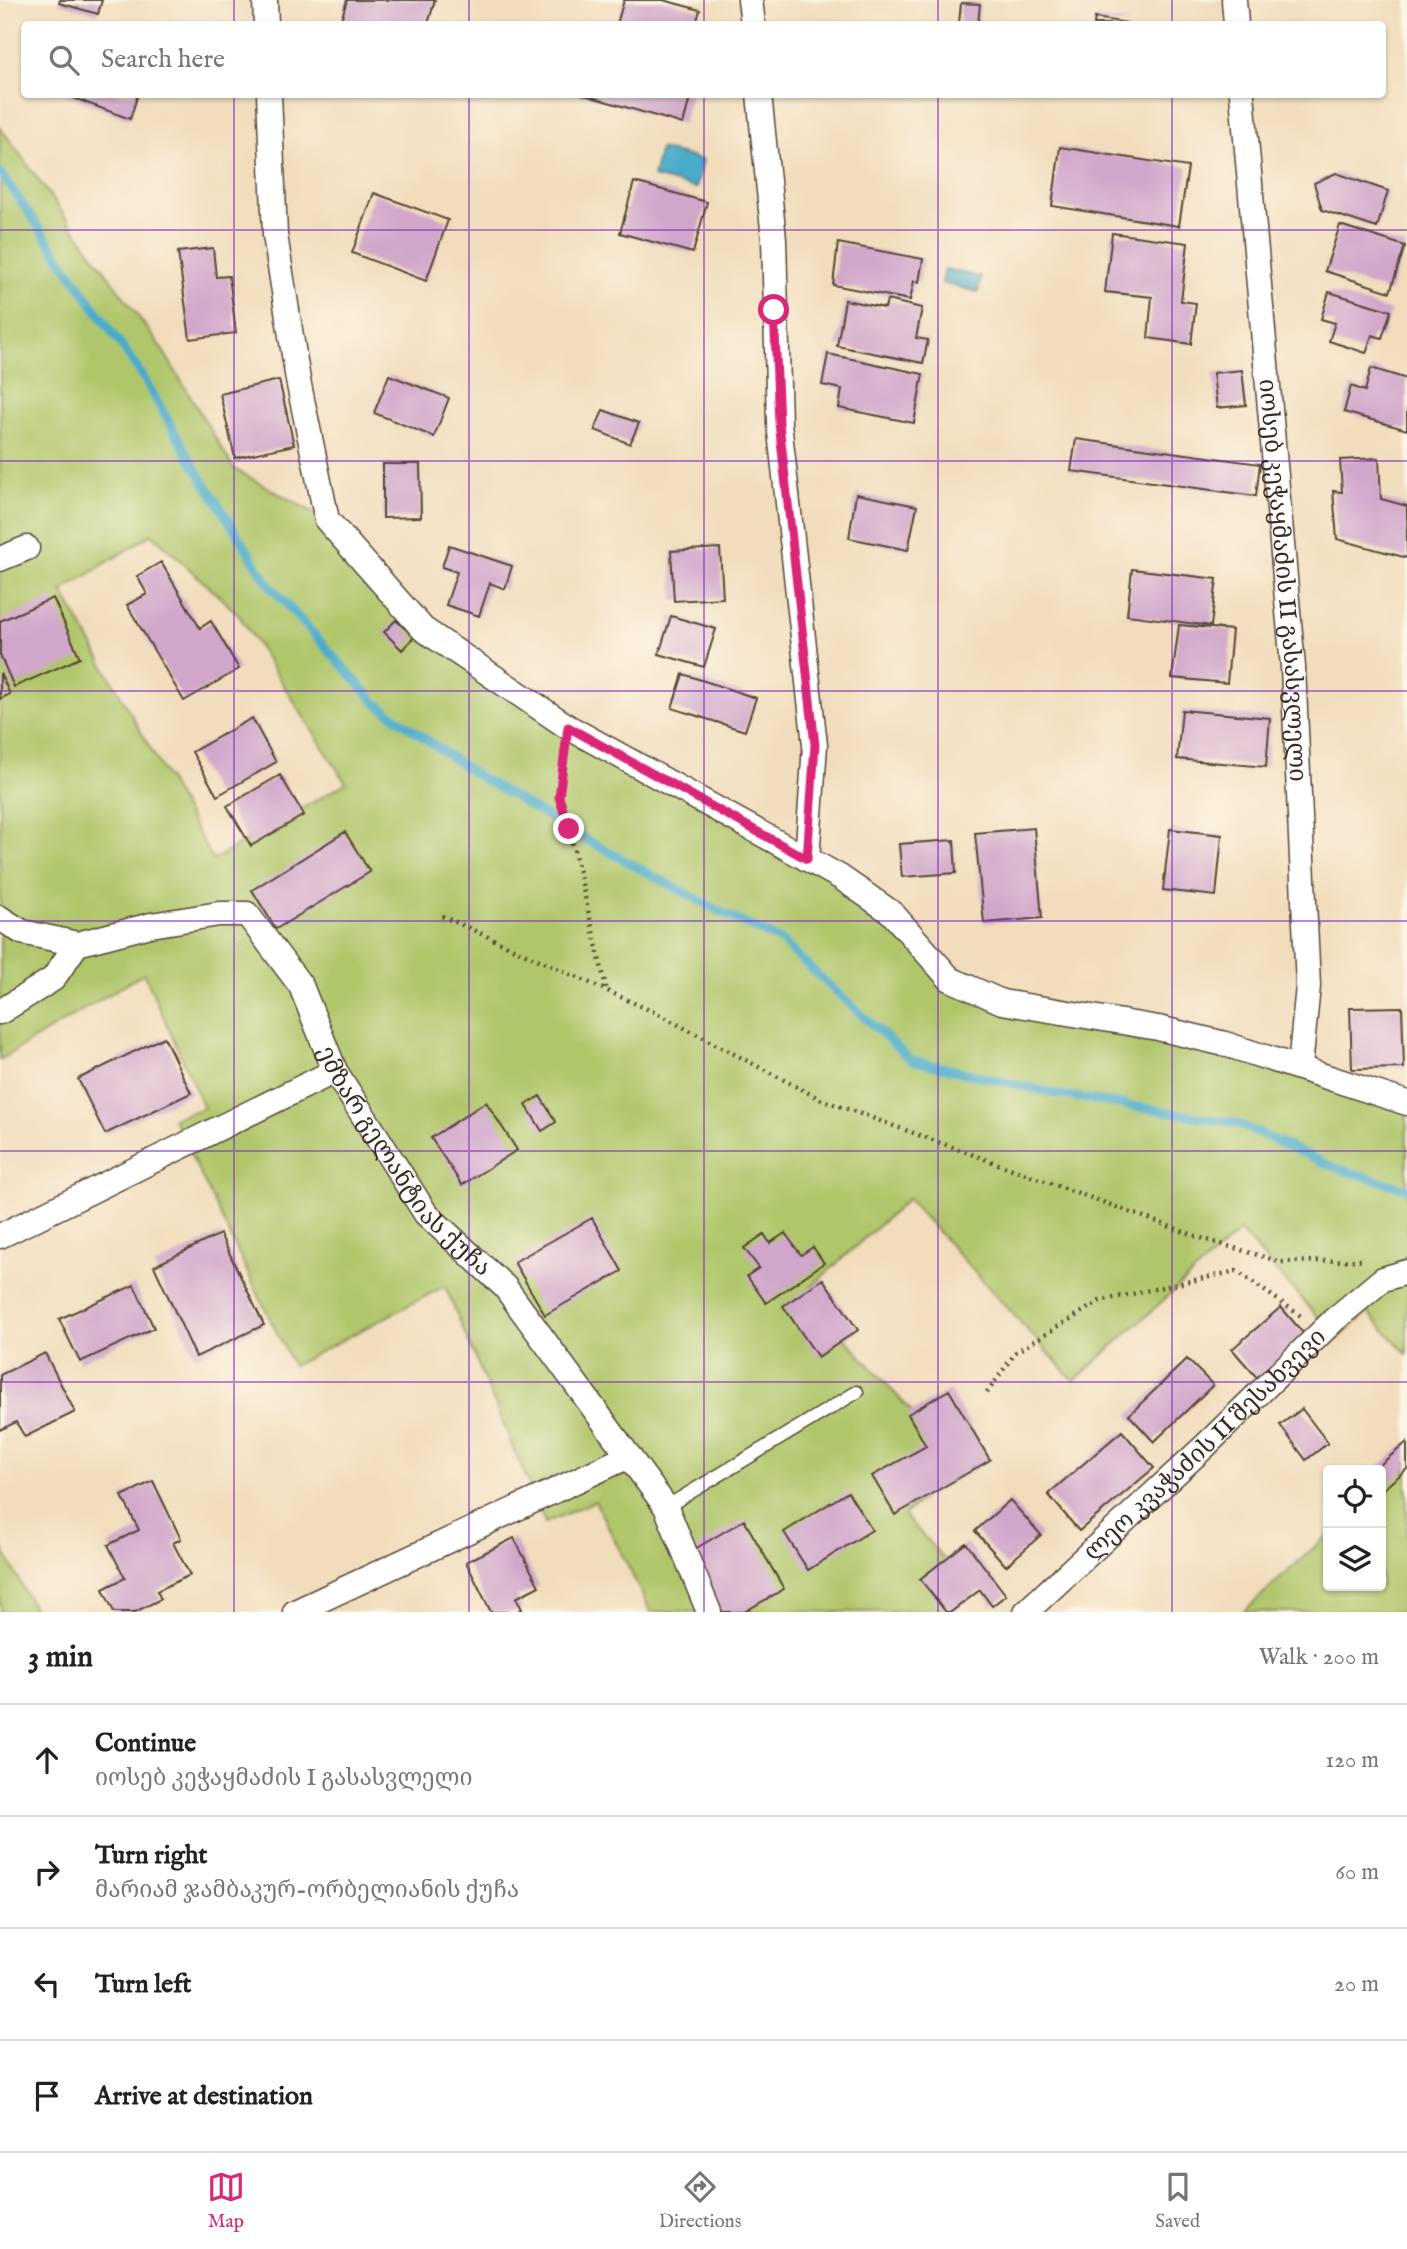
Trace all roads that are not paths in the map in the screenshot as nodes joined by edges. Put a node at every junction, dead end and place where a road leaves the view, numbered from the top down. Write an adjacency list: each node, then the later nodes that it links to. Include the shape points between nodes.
1 (265, 0): 4 (street)
2 (750, 0): 5 (street)
3 (1234, 0): 6 (street)
4 (266, 21)
5 (753, 21)
6 (1236, 21)
7 (269, 98): 12 (street, via 275,235 327,520 423,629 568,727)
8 (760, 98): 12 (street, via 774,239 779,423 815,745)
9 (1242, 98): 16 (street, იოსებ კეჭაყმაძის II გასასვლელი, via 1293,667 1308,986)
10 (27, 548): 11 (street)
11 (0, 559)
12 (807, 859): 16 (street, via 892,913 950,979 1002,1002 1158,1028)
13 (0, 918): 14 (street, ემზარ გელანტიას ქუჩა, via 22,932)
14 (76, 944): 15 (street, via 53,979); 17 (street, ემზარ გელანტიას ქუჩა, via 151,925 247,914 301,986)
15 (0, 1012)
16 (1300, 1067): 18 (street)
17 (335, 1071): 19 (street); 22 (street, ემზარ გელანტიას ქუჩა, via 426,1214 505,1287)
18 (1407, 1102)
19 (0, 1236)
20 (1407, 1272): 26 (street, ლეო კვაჭაძის II შესახვევი, via 1377,1270 1205,1446)
21 (857, 1392): 23 (lane)
22 (629, 1456): 23 (street, ემზარ გელანტიას ქუჩა); 24 (street)
23 (666, 1507): 25 (street, ემზარ გელანტიას ქუჩა)
24 (295, 1612)
25 (709, 1612)
26 (1026, 1612)

